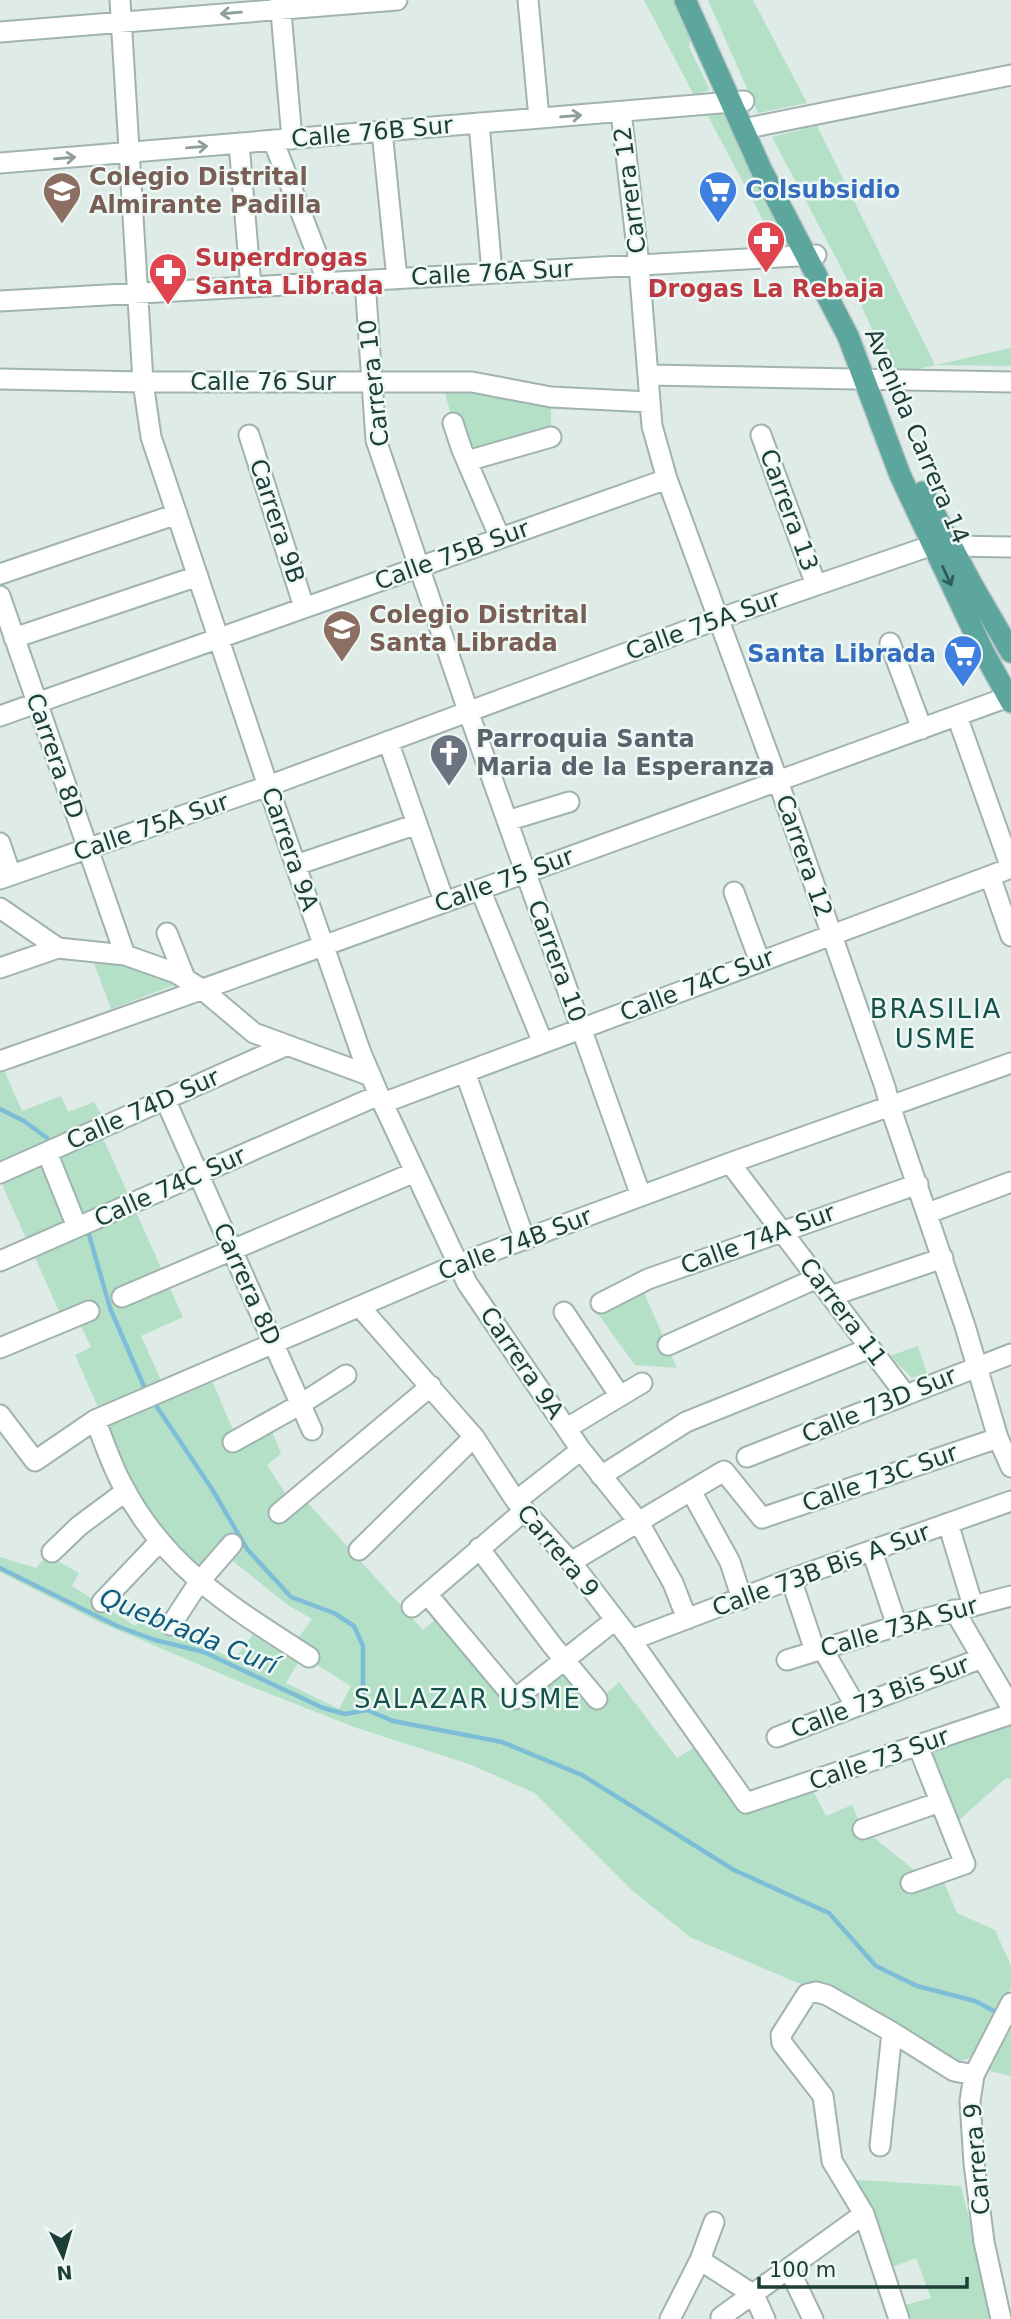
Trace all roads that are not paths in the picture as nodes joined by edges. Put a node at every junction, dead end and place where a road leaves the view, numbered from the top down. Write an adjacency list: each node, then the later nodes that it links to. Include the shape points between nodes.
1 (120, 0): 7 (street, Carrera 9A)
2 (397, 0): 6 (street)
3 (528, 0): 12 (street)
4 (685, 0): 10 (main road, Avenida Carrera 14)
5 (699, 0): 10 (main road, Avenida Carrera 14)
6 (280, 5): 7 (street, one-way to 7); 16 (street)
7 (121, 22): 8 (street); 18 (street, Carrera 9A)
8 (0, 32)
9 (1011, 75): 14 (street)
10 (738, 102): 11 (street, Calle 76B Sur); 14 (main road, Avenida Carrera 14)
11 (621, 112): 12 (street, Calle 76B Sur, one-way to 11); 21 (street, Carrera 12)
12 (540, 118): 13 (street, Calle 76B Sur)
13 (479, 123): 15 (street, Calle 76B Sur); 22 (street)
14 (749, 128): 20 (main road, Avenida Carrera 14)
15 (382, 131): 16 (street, Calle 76B Sur); 23 (street)
16 (282, 140): 17 (street, Calle 76B Sur); 25 (street)
17 (239, 143): 18 (street, Calle 76B Sur, one-way to 17); 26 (street)
18 (130, 152): 19 (street, Calle 76B Sur, one-way to 18); 27 (street, Carrera 9A)
19 (0, 163)
20 (811, 255): 21 (street, Calle 76A Sur); 30 (main road, Avenida Carrera 14, via 863,340)
21 (639, 265): 22 (street, Calle 76A Sur); 29 (street, Carrera 12)
22 (492, 273): 23 (street, Calle 76A Sur)
23 (397, 279): 24 (street, Calle 76A Sur)
24 (365, 281): 25 (street, Calle 76A Sur); 33 (street, Carrera 10)
25 (328, 283): 26 (street, Calle 76A Sur)
26 (251, 287): 27 (street, Calle 76A Sur)
27 (138, 293): 28 (street, Calle 76A Sur); 32 (street, Carrera 9A)
28 (0, 301)
29 (649, 375): 30 (street); 35 (street, Carrera 12)
30 (872, 378): 34 (street); 44 (main road, Avenida Carrera 14)
31 (0, 379): 32 (street, Calle 76 Sur)
32 (143, 382): 33 (street, Calle 76 Sur); 42 (street, Carrera 9A, via 151,437)
33 (370, 382): 35 (street, Calle 76 Sur, via 472,382 551,397); 46 (street, Carrera 10, via 376,440)
34 (1011, 382)
35 (650, 402): 41 (street, Carrera 12)
36 (453, 423): 40 (street)
37 (249, 435): 51 (street, Carrera 9B)
38 (761, 435): 49 (street, Carrera 13)
39 (551, 437): 40 (street)
40 (467, 461): 43 (street)
41 (667, 478): 43 (street, Calle 75B Sur); 52 (street, Carrera 12)
42 (177, 514): 47 (street); 48 (street, Carrera 9A)
43 (500, 538): 46 (street, Calle 75B Sur)
44 (942, 545): 45 (street, Calle 75A Sur); 49 (street, Calle 75A Sur); 56 (main road, Avenida Carrera 14); 57 (main road, Avenida Carrera 14, one-way to 57, via 984,653)
45 (1011, 547)
46 (418, 567): 51 (street, Calle 75B Sur); 59 (street, Carrera 10)
47 (0, 574)
48 (198, 576): 53 (street); 54 (street, Carrera 9A)
49 (816, 585): 52 (street, Calle 75A Sur)
50 (0, 596): 53 (street, Carrera 8D)
51 (304, 607): 54 (street, Calle 75B Sur)
52 (718, 619): 59 (street, Calle 75A Sur); 64 (street, Carrera 12)
53 (14, 638): 58 (street, Carrera 8D)
54 (219, 638): 58 (street, Calle 75B Sur); 65 (street, Carrera 9A)
55 (890, 643): 62 (street)
56 (1011, 652)
57 (1010, 699): 61 (street, Calle 75 Sur)
58 (37, 703): 60 (street, Calle 75B Sur); 70 (street, Carrera 8D)
59 (468, 711): 63 (street, Calle 75A Sur); 67 (street, Carrera 10)
60 (0, 716)
61 (957, 716): 62 (street, Calle 75 Sur); 72 (street)
62 (922, 729): 64 (street, Calle 75 Sur)
63 (388, 741): 65 (street, Calle 75A Sur); 68 (street)
64 (778, 781): 73 (street, Calle 75 Sur); 81 (street, Carrera 12)
65 (268, 786): 70 (street, Calle 75A Sur); 71 (street, Carrera 9A)
66 (569, 802): 67 (street)
67 (507, 821): 73 (street, Carrera 10)
68 (417, 824): 71 (street); 78 (street)
69 (0, 844): 75 (street)
70 (88, 850): 75 (street, Calle 75A Sur); 85 (street, Carrera 8D)
71 (296, 865): 83 (street, Carrera 9A)
72 (1011, 868): 74 (street, Calle 74C Sur)
73 (526, 872): 76 (street, Calle 75 Sur); 90 (street, Carrera 10)
74 (990, 876): 81 (street, Calle 74C Sur); 82 (street)
75 (6, 877)
76 (480, 889): 78 (street, Calle 75 Sur); 91 (street)
77 (734, 892): 86 (street)
78 (444, 901): 83 (street, Calle 75 Sur)
79 (0, 908): 84 (street)
80 (167, 933): 88 (street)
81 (832, 935): 86 (street, Calle 74C Sur); 99 (street, Carrera 12)
82 (1011, 936)
83 (325, 947): 89 (street, Calle 75 Sur); 96 (street, Carrera 9A)
84 (58, 948): 85 (street); 87 (street)
85 (125, 955): 88 (street)
86 (760, 962): 90 (street, Calle 74C Sur)
87 (0, 968)
88 (185, 978): 89 (street)
89 (203, 990): 92 (street, via 242,1025); 93 (street, Calle 75 Sur)
90 (581, 1029): 91 (street, Calle 74C Sur); 107 (street, Carrera 10)
91 (543, 1043): 95 (street, Calle 74C Sur)
92 (285, 1046): 96 (street); 98 (street, Calle 74D Sur)
93 (0, 1061)
94 (1011, 1063): 99 (street, Calle 74B Sur)
95 (465, 1072): 97 (street, Calle 74C Sur); 111 (street)
96 (371, 1076): 97 (street, Carrera 9A)
97 (381, 1099): 103 (street, Carrera 9A); 104 (street, Calle 74C Sur)
98 (165, 1100): 100 (street, Calle 74D Sur); 104 (street, Carrera 8D)
99 (890, 1106): 101 (street, Calle 74B Sur); 105 (street, Carrera 12)
100 (47, 1152): 102 (street, Calle 74D Sur); 109 (street)
101 (730, 1163): 107 (street, Calle 74B Sur); 110 (street, Carrera 11)
102 (1, 1169)
103 (415, 1172): 112 (street); 115 (street, Carrera 9A)
104 (198, 1174): 109 (street, Calle 74C Sur); 112 (street, Carrera 8D)
105 (918, 1184): 108 (street, Carrera 12); 110 (street, Calle 74A Sur)
106 (1010, 1187): 108 (street)
107 (641, 1196): 111 (street, Calle 74B Sur)
108 (928, 1213): 113 (street, Carrera 12)
109 (77, 1227): 114 (street, Calle 74C Sur)
110 (781, 1230): 116 (street, Carrera 11); 119 (street, Calle 74A Sur, via 648,1279)
111 (525, 1240): 115 (street, Calle 74B Sur)
112 (232, 1250): 118 (street); 123 (street, Carrera 8D)
113 (943, 1258): 117 (street); 128 (street, Carrera 12)
114 (0, 1261)
115 (458, 1264): 120 (street, Calle 74B Sur); 137 (street, Carrera 9A)
116 (817, 1278): 117 (street, Carrera 11); 124 (street)
117 (831, 1296): 126 (street, Carrera 11)
118 (122, 1297)
119 (601, 1303)
120 (360, 1307): 123 (street, Calle 74B Sur); 131 (street, Carrera 9)
121 (89, 1311): 125 (street)
122 (565, 1312): 133 (street)
123 (274, 1344): 134 (street, Carrera 8D); 136 (street, Calle 74B Sur)
124 (668, 1345)
125 (0, 1348)
126 (870, 1348): 132 (street, Carrera 11); 145 (street, via 686,1422)
127 (1011, 1354): 128 (street, Calle 73D Sur)
128 (978, 1366): 132 (street, Calle 73D Sur); 140 (street, Carrera 12)
129 (346, 1375): 134 (street)
130 (642, 1383): 133 (street)
131 (430, 1386): 139 (street, Carrera 9); 150 (street)
132 (905, 1394): 143 (street, Calle 73D Sur)
133 (620, 1396): 137 (street)
134 (301, 1404): 138 (street, Carrera 8D); 141 (street)
135 (0, 1415): 136 (street, Calle 74B Sur, via 35,1461)
136 (95, 1420): 146 (street)
137 (567, 1428): 142 (street, Carrera 9A)
138 (312, 1430)
139 (474, 1437): 149 (street, Carrera 9); 156 (street)
140 (998, 1438): 144 (street, Carrera 12); 147 (street, Calle 73C Sur, via 762,1518 724,1471)
141 (233, 1442)
142 (581, 1450): 145 (street, Carrera 9A); 149 (street)
143 (747, 1457)
144 (1011, 1467)
145 (601, 1476): 151 (street, Carrera 9A)
146 (126, 1491): 153 (street); 158 (street)
147 (691, 1491): 151 (street); 163 (street, via 730,1562)
148 (1011, 1501): 152 (street, Calle 73B Bis A Sur)
149 (520, 1506): 155 (street); 159 (street, Carrera 9)
150 (279, 1513)
151 (638, 1521): 159 (street); 166 (street, Carrera 9A, via 673,1583)
152 (948, 1523): 157 (street, Calle 73B Bis A Sur); 165 (street)
153 (160, 1541): 161 (street); 164 (street)
154 (232, 1544): 161 (street)
155 (479, 1548): 174 (street); 174 (street, via 420,1601 515,1699)
156 (359, 1550)
157 (872, 1551): 160 (street, Calle 73B Bis A Sur); 169 (street)
158 (52, 1552)
159 (571, 1562): 167 (street, Carrera 9)
160 (791, 1578): 163 (street, Calle 73B Bis A Sur); 171 (street)
161 (199, 1582): 168 (street); 172 (street)
162 (1011, 1596): 165 (street, Calle 73A Sur)
163 (742, 1599): 166 (street, Calle 73B Bis A Sur)
164 (102, 1602)
165 (963, 1608): 169 (street, Calle 73A Sur); 173 (street)
166 (687, 1619): 170 (street, Calle 73B Bis A Sur)
167 (615, 1620): 170 (street, Carrera 9); 174 (street)
168 (171, 1625)
169 (897, 1626): 171 (street, Calle 73A Sur)
170 (631, 1640): 183 (street, Carrera 9)
171 (819, 1650): 175 (street, Calle 73A Sur); 177 (street)
172 (309, 1657)
173 (982, 1658): 177 (street, Calle 73 Bis Sur); 178 (street)
174 (564, 1660): 176 (street)
175 (787, 1660)
176 (597, 1699)
177 (855, 1705): 180 (street, Calle 73 Bis Sur)
178 (1011, 1707)
179 (1011, 1714): 181 (street, Calle 73 Sur)
180 (777, 1737)
181 (918, 1746): 182 (street); 183 (street, Calle 73 Sur)
182 (940, 1802): 184 (street); 185 (street, via 965,1864)
183 (746, 1803)
184 (863, 1829)
185 (911, 1883)
186 (1011, 2003): 188 (street, Carrera 9)
187 (892, 2032): 188 (street, via 954,2071); 189 (street); 190 (street, via 816,1992 807,1994 781,2035 823,2096 832,2161)
188 (974, 2075): 200 (street, Carrera 9, via 970,2101 974,2163 984,2242)
189 (880, 2146)
190 (864, 2214): 193 (street); 199 (street)
191 (713, 2222): 192 (street)
192 (700, 2260): 194 (street); 196 (street)
193 (789, 2269): 194 (street); 198 (street)
194 (754, 2295): 195 (street); 197 (street)
195 (721, 2318)
196 (670, 2319)
197 (765, 2319)
198 (813, 2319)
199 (899, 2319)
200 (1002, 2319)

